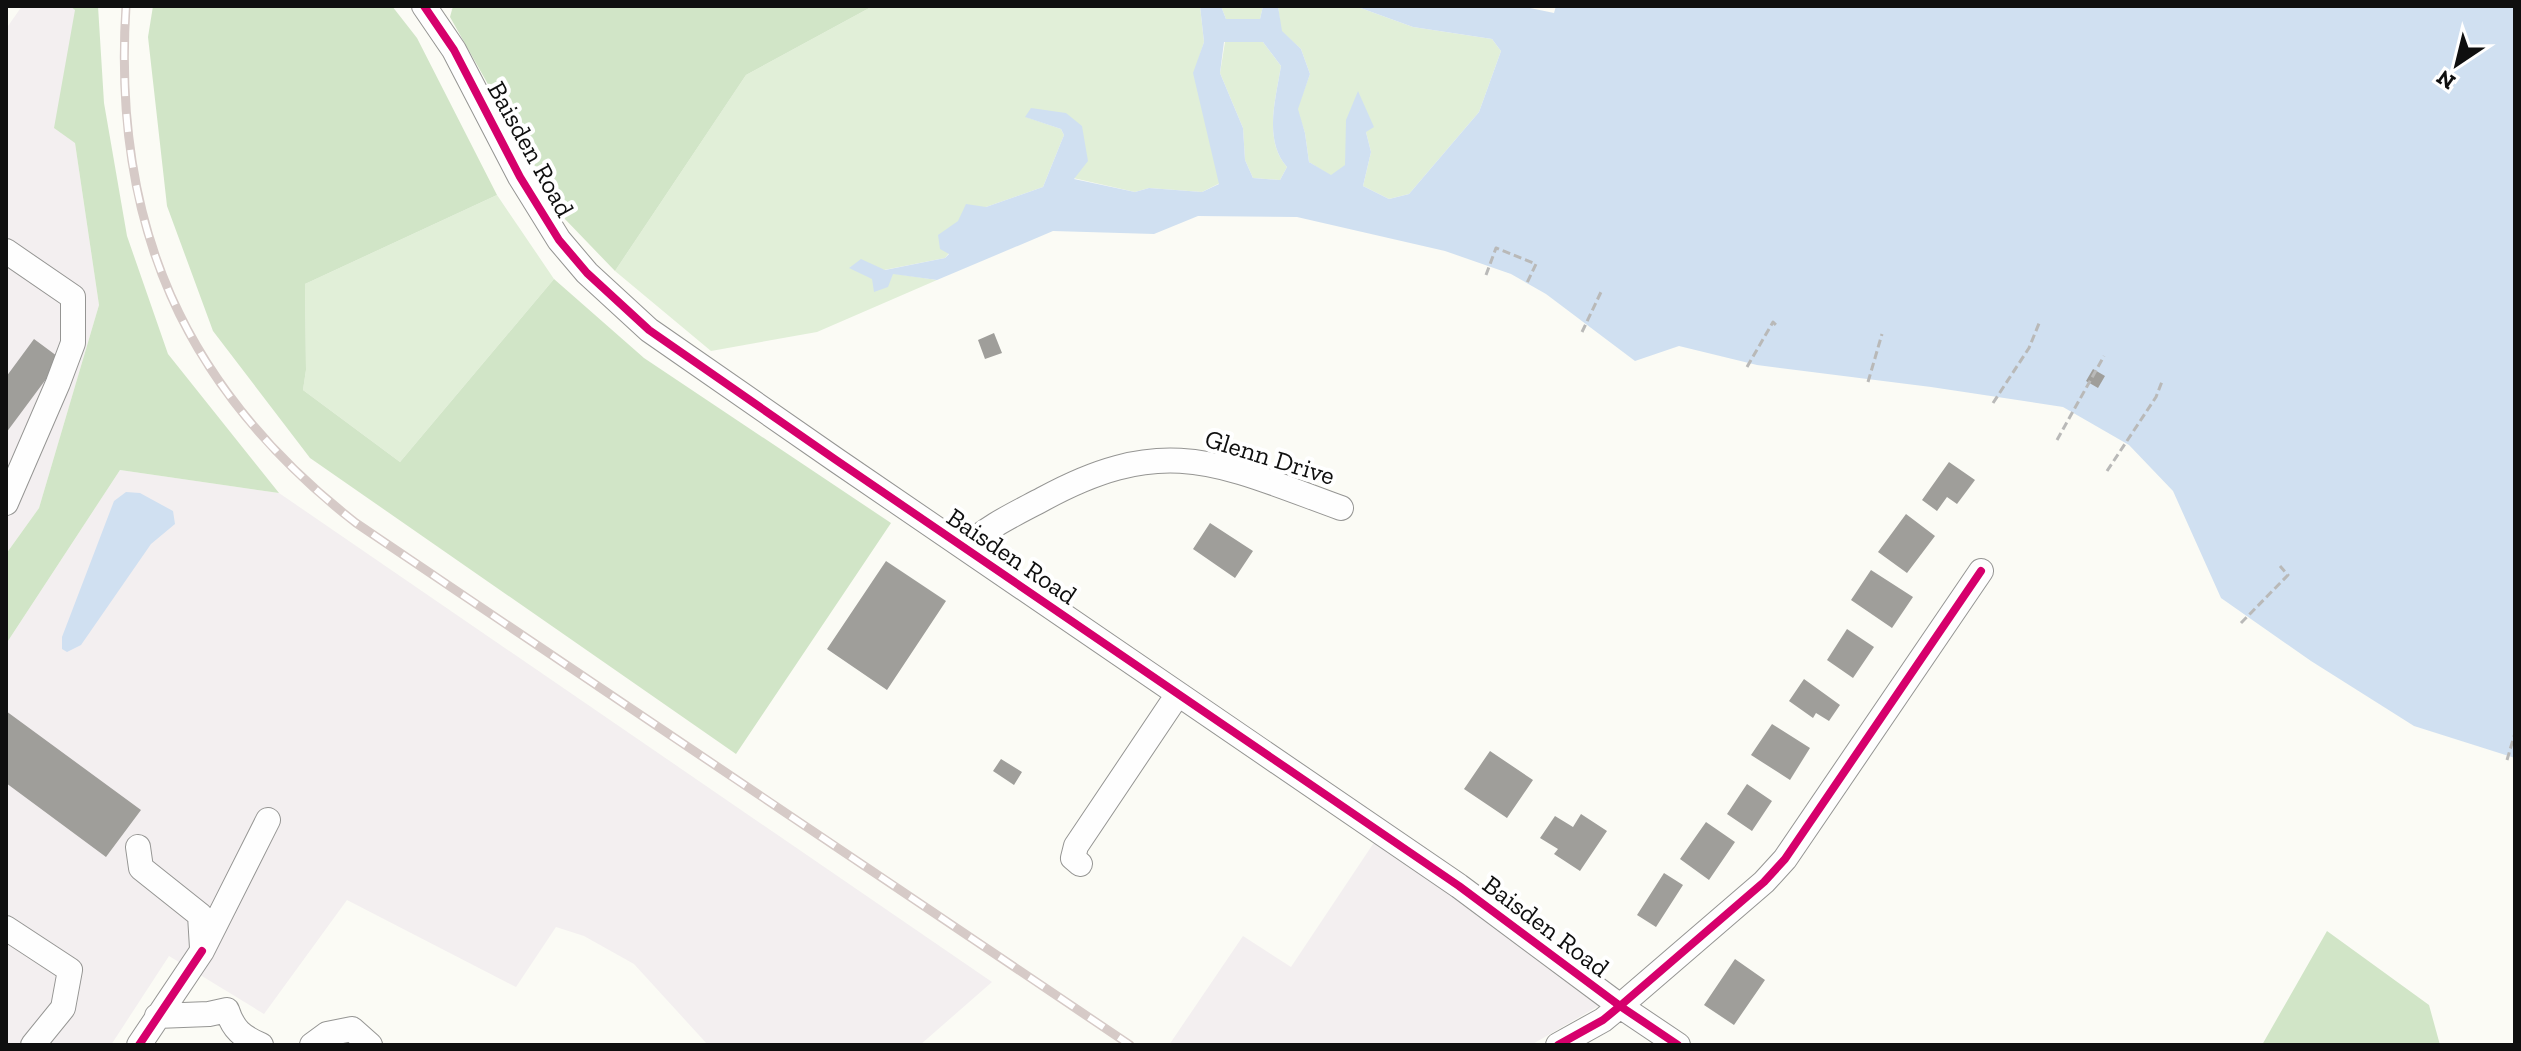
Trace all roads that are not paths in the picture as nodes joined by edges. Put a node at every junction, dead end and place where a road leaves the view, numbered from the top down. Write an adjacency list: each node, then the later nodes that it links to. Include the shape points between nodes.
1 (424, 6): 5 (street, Baisden Road, via 454,50 539,210 587,273 683,355)
2 (6, 251): 3 (street, via 73,297 73,343)
3 (6, 503)
4 (1341, 508): 5 (street, Glenn Drive, via 1225,466 1150,461 1115,467 1062,489 981,532)
5 (965, 548): 7 (street, Baisden Road)
6 (1981, 571): 13 (street, via 1785,859)
7 (1178, 694): 10 (street, via 1076,846 1073,858); 13 (street, Baisden Road, via 1459,886)
8 (268, 820): 12 (street)
9 (138, 847): 12 (street, via 141,868 200,915)
10 (1080, 864)
11 (6, 928): 15 (street, via 70,970 63,1008)
12 (202, 951): 14 (street)
13 (1620, 1006): 20 (street); 21 (street, Baisden Road)
14 (157, 1016): 16 (street); 17 (street, via 227,1010 233,1027)
15 (33, 1045)
16 (139, 1045)
17 (261, 1045)
18 (312, 1045): 19 (street, via 327,1034 352,1029)
19 (370, 1045)
20 (1558, 1045)
21 (1678, 1045)

